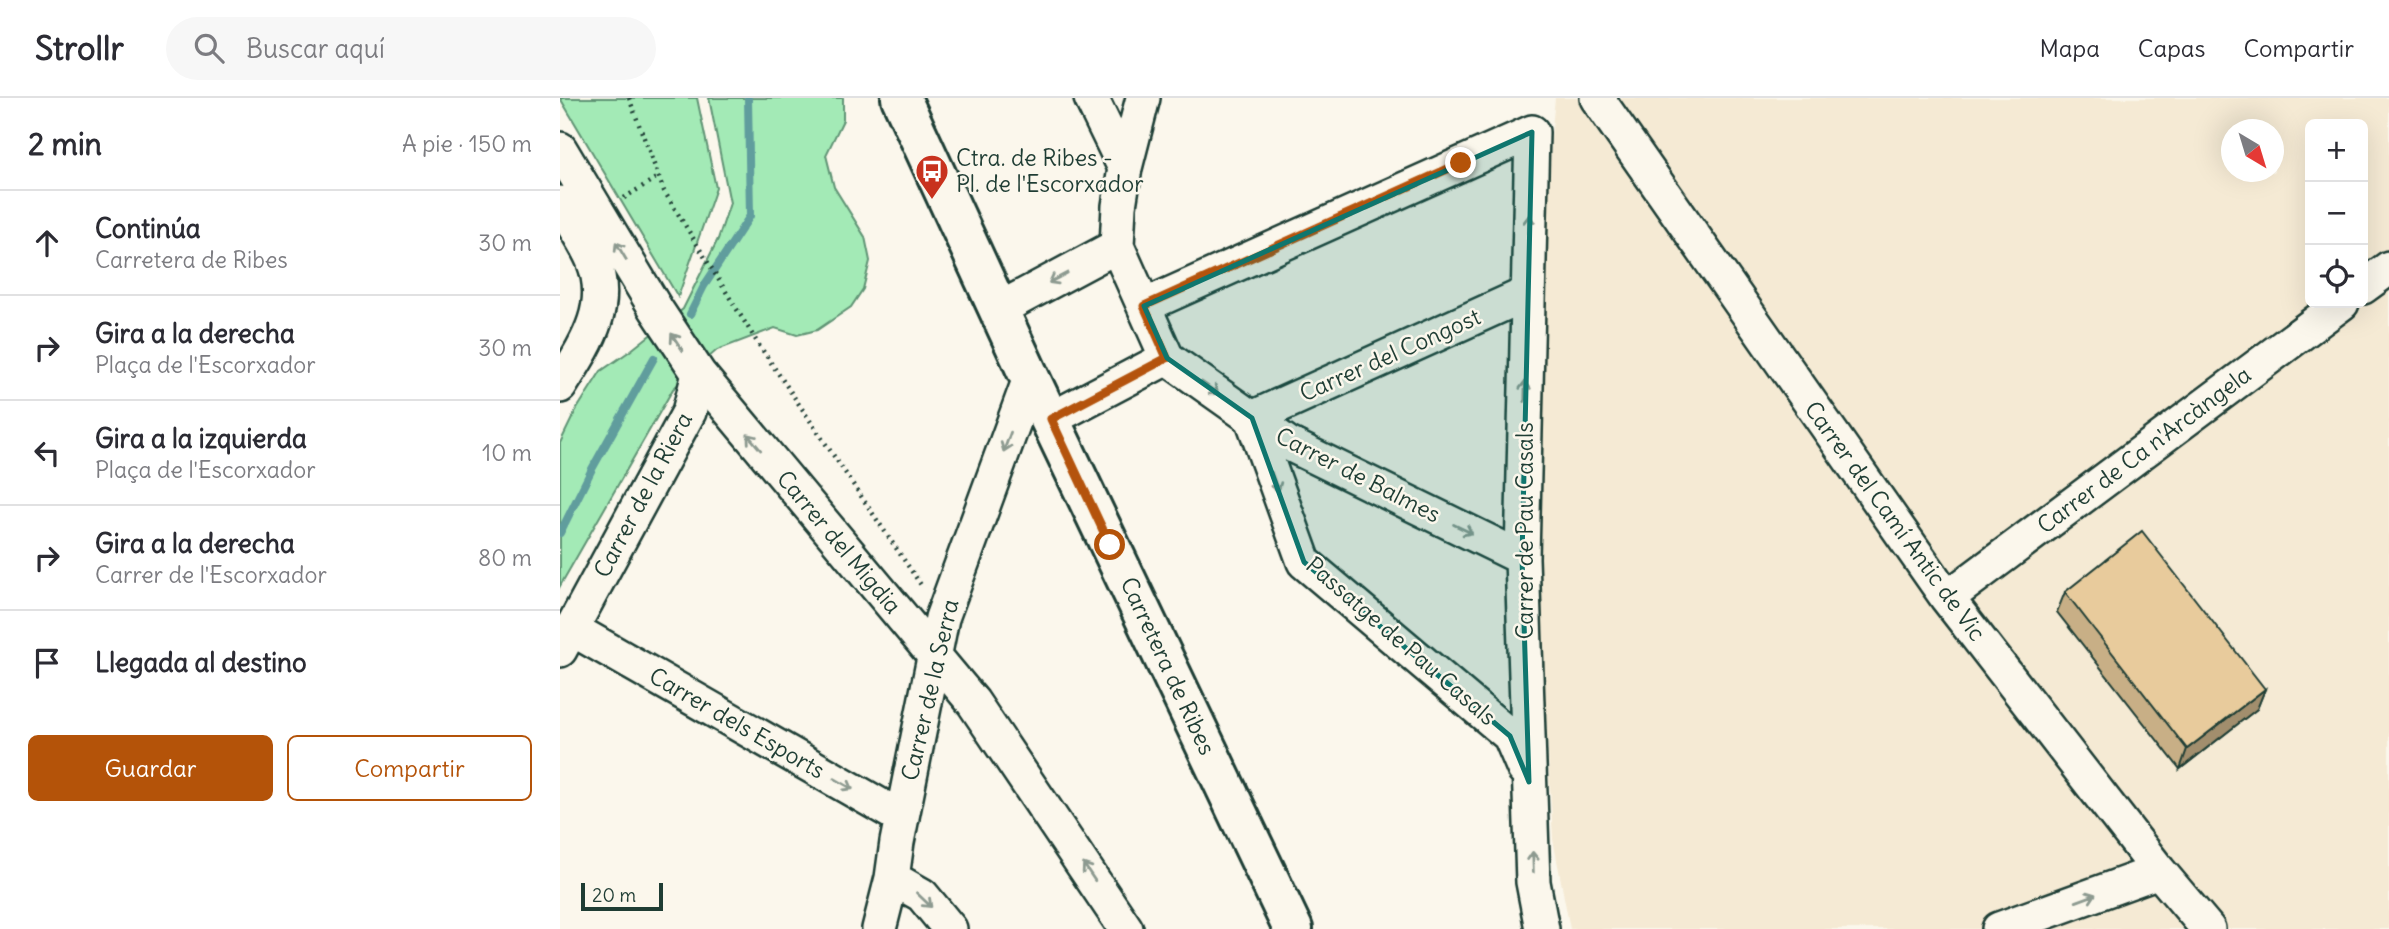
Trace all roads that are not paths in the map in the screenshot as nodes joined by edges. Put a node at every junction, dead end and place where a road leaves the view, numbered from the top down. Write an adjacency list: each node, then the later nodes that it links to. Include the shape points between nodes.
1 (901, 98): 16 (street, Carretera de Ribes)
2 (1091, 98): 6 (street)
3 (1143, 98): 6 (street)
4 (1598, 99): 24 (street, Carrer del Camí Antic de Vic)
5 (560, 149): 15 (street, Carrer del Migdia, one-way to 5)
6 (1125, 168): 8 (street)
7 (560, 203): 12 (street, via 593,260)
8 (1117, 246): 13 (street); 16 (street, one-way to 16)
9 (2389, 268): 10 (street)
10 (2368, 283)
11 (1528, 293): 13 (street, Carrer de Pau Casals, one-way to 13, via 1532,132); 21 (street, Carrer del Congost); 23 (street, Carrer de Pau Casals, one-way to 11)
12 (599, 306): 15 (street); 20 (street, via 588,342)
13 (1144, 306): 17 (street)
14 (2335, 308): 24 (street, Carrer de Ca n'Arcàngela)
15 (656, 309): 18 (street, Carrer del Migdia, one-way to 15)
16 (999, 309): 19 (street, Carretera de Ribes)
17 (1167, 358): 21 (street, Carrer de Balmes, one-way to 21); 22 (street)
18 (699, 374): 25 (street, Carrer de la Riera, via 689,412); 26 (street, Carrer del Migdia, one-way to 18)
19 (1030, 378): 22 (street, Carretera de Ribes); 26 (street, Carrer de la Serra, one-way to 26, via 942,618)
20 (560, 386)
21 (1252, 418): 23 (street, Carrer de Balmes, one-way to 23, via 1287,443); 27 (street, Passatge de Pau Casals, one-way to 27, via 1304,562 1510,736)
22 (1051, 419): 34 (street, Carretera de Ribes)
23 (1521, 558): 27 (street, Carrer de Pau Casals)
24 (1947, 597): 29 (street, Carrer del Camí Antic de Vic)
25 (566, 639): 28 (street, Carrer dels Esports, one-way to 28)
26 (935, 658): 28 (street, Carrer de la Serra); 33 (street, Carrer del Migdia, one-way to 26, via 973,702)
27 (1530, 782): 35 (street, Carrer de Pau Casals, one-way to 27, via 1533,882)
28 (902, 818): 30 (street, Carrer de la Serra)
29 (2159, 872): 36 (street, one-way to 29); 37 (street, Carrer del Camí Antic de Vic)
30 (892, 878): 31 (street, Carrer de la Serra); 32 (street, one-way to 32, via 922,895)
31 (879, 929)
32 (950, 929)
33 (1126, 929)
34 (1293, 929)
35 (1542, 929)
36 (1999, 929)
37 (2208, 929)

